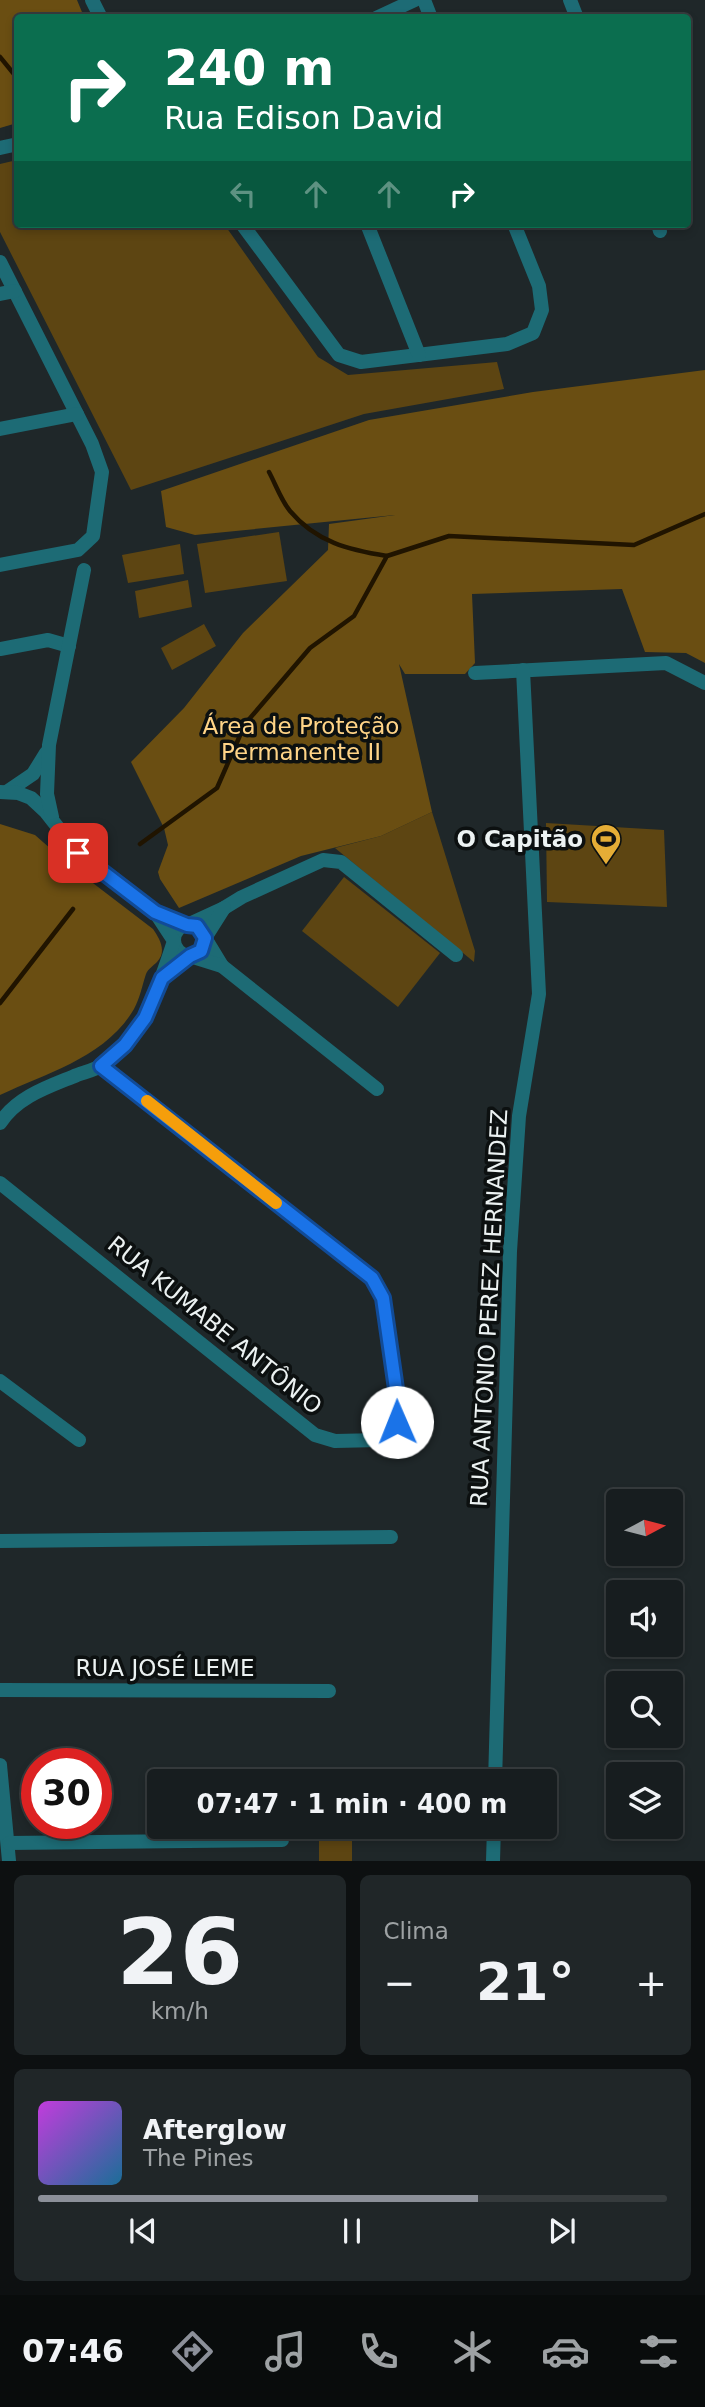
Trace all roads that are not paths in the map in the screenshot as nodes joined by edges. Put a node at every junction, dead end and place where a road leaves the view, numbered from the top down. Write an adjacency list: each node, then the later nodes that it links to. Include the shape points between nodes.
1 (415, 0): 2 (street)
2 (385, 14)
3 (245, 228): 8 (street, via 338,355 361,362)
4 (369, 228): 8 (street)
5 (516, 228): 8 (street, via 539,286 542,310 533,333 507,344)
6 (0, 262): 7 (street)
7 (7, 292): 9 (street)
8 (419, 355)
9 (77, 414): 10 (street); 11 (street, via 102,472 93,536 78,550)
10 (0, 429)
11 (0, 565)
12 (84, 570): 13 (street)
13 (69, 646): 14 (street, via 48,640); 18 (street)
14 (0, 649)
15 (523, 670): 16 (street); 17 (street, via 666,663); 45 (street, RUA ANTONIO PEREZ HERNANDEZ, via 539,994 519,1116 510,1251)
16 (475, 673)
17 (705, 683)
18 (49, 745): 19 (street); 20 (street, via 33,774)
19 (47, 790): 21 (street, via 43,798); 22 (street)
20 (4, 792): 21 (street)
21 (32, 798): 22 (street)
22 (55, 825): 24 (street, via 78,853)
23 (224, 908): 25 (street); 26 (street); 28 (street, via 323,860 332,860 341,862)
24 (155, 912): 25 (street); 27 (street)
25 (187, 925): 26 (street, via 197,926); 27 (street, via 178,929)
26 (205, 938): 29 (street, via 201,951); 30 (street)
27 (174, 941): 29 (street, via 179,951); 31 (street)
28 (456, 955)
29 (190, 956): 30 (street); 31 (street)
30 (222, 967): 33 (street)
31 (162, 978): 32 (street, via 145,1018 125,1045)
32 (101, 1066): 34 (street, via 23,1098); 37 (street, RUA KUMABE ANTÔNIO, via 372,1278 383,1298 398,1403 391,1434 380,1440 335,1441 315,1435)
33 (377, 1089)
34 (0, 1123)
35 (0, 1183): 37 (street, RUA KUMABE ANTÔNIO)
36 (0, 1200): 37 (street)
37 (24, 1202)
38 (0, 1381): 39 (street)
39 (79, 1440)
40 (391, 1537): 41 (street)
41 (0, 1541)
42 (0, 1690): 43 (street, RUA JOSÉ LEME)
43 (329, 1691)
44 (0, 1765): 48 (street)
45 (495, 1769)
46 (494, 1839): 50 (street)
47 (282, 1840): 48 (street)
48 (9, 1843): 49 (street)
49 (9, 1861)
50 (493, 1861)

